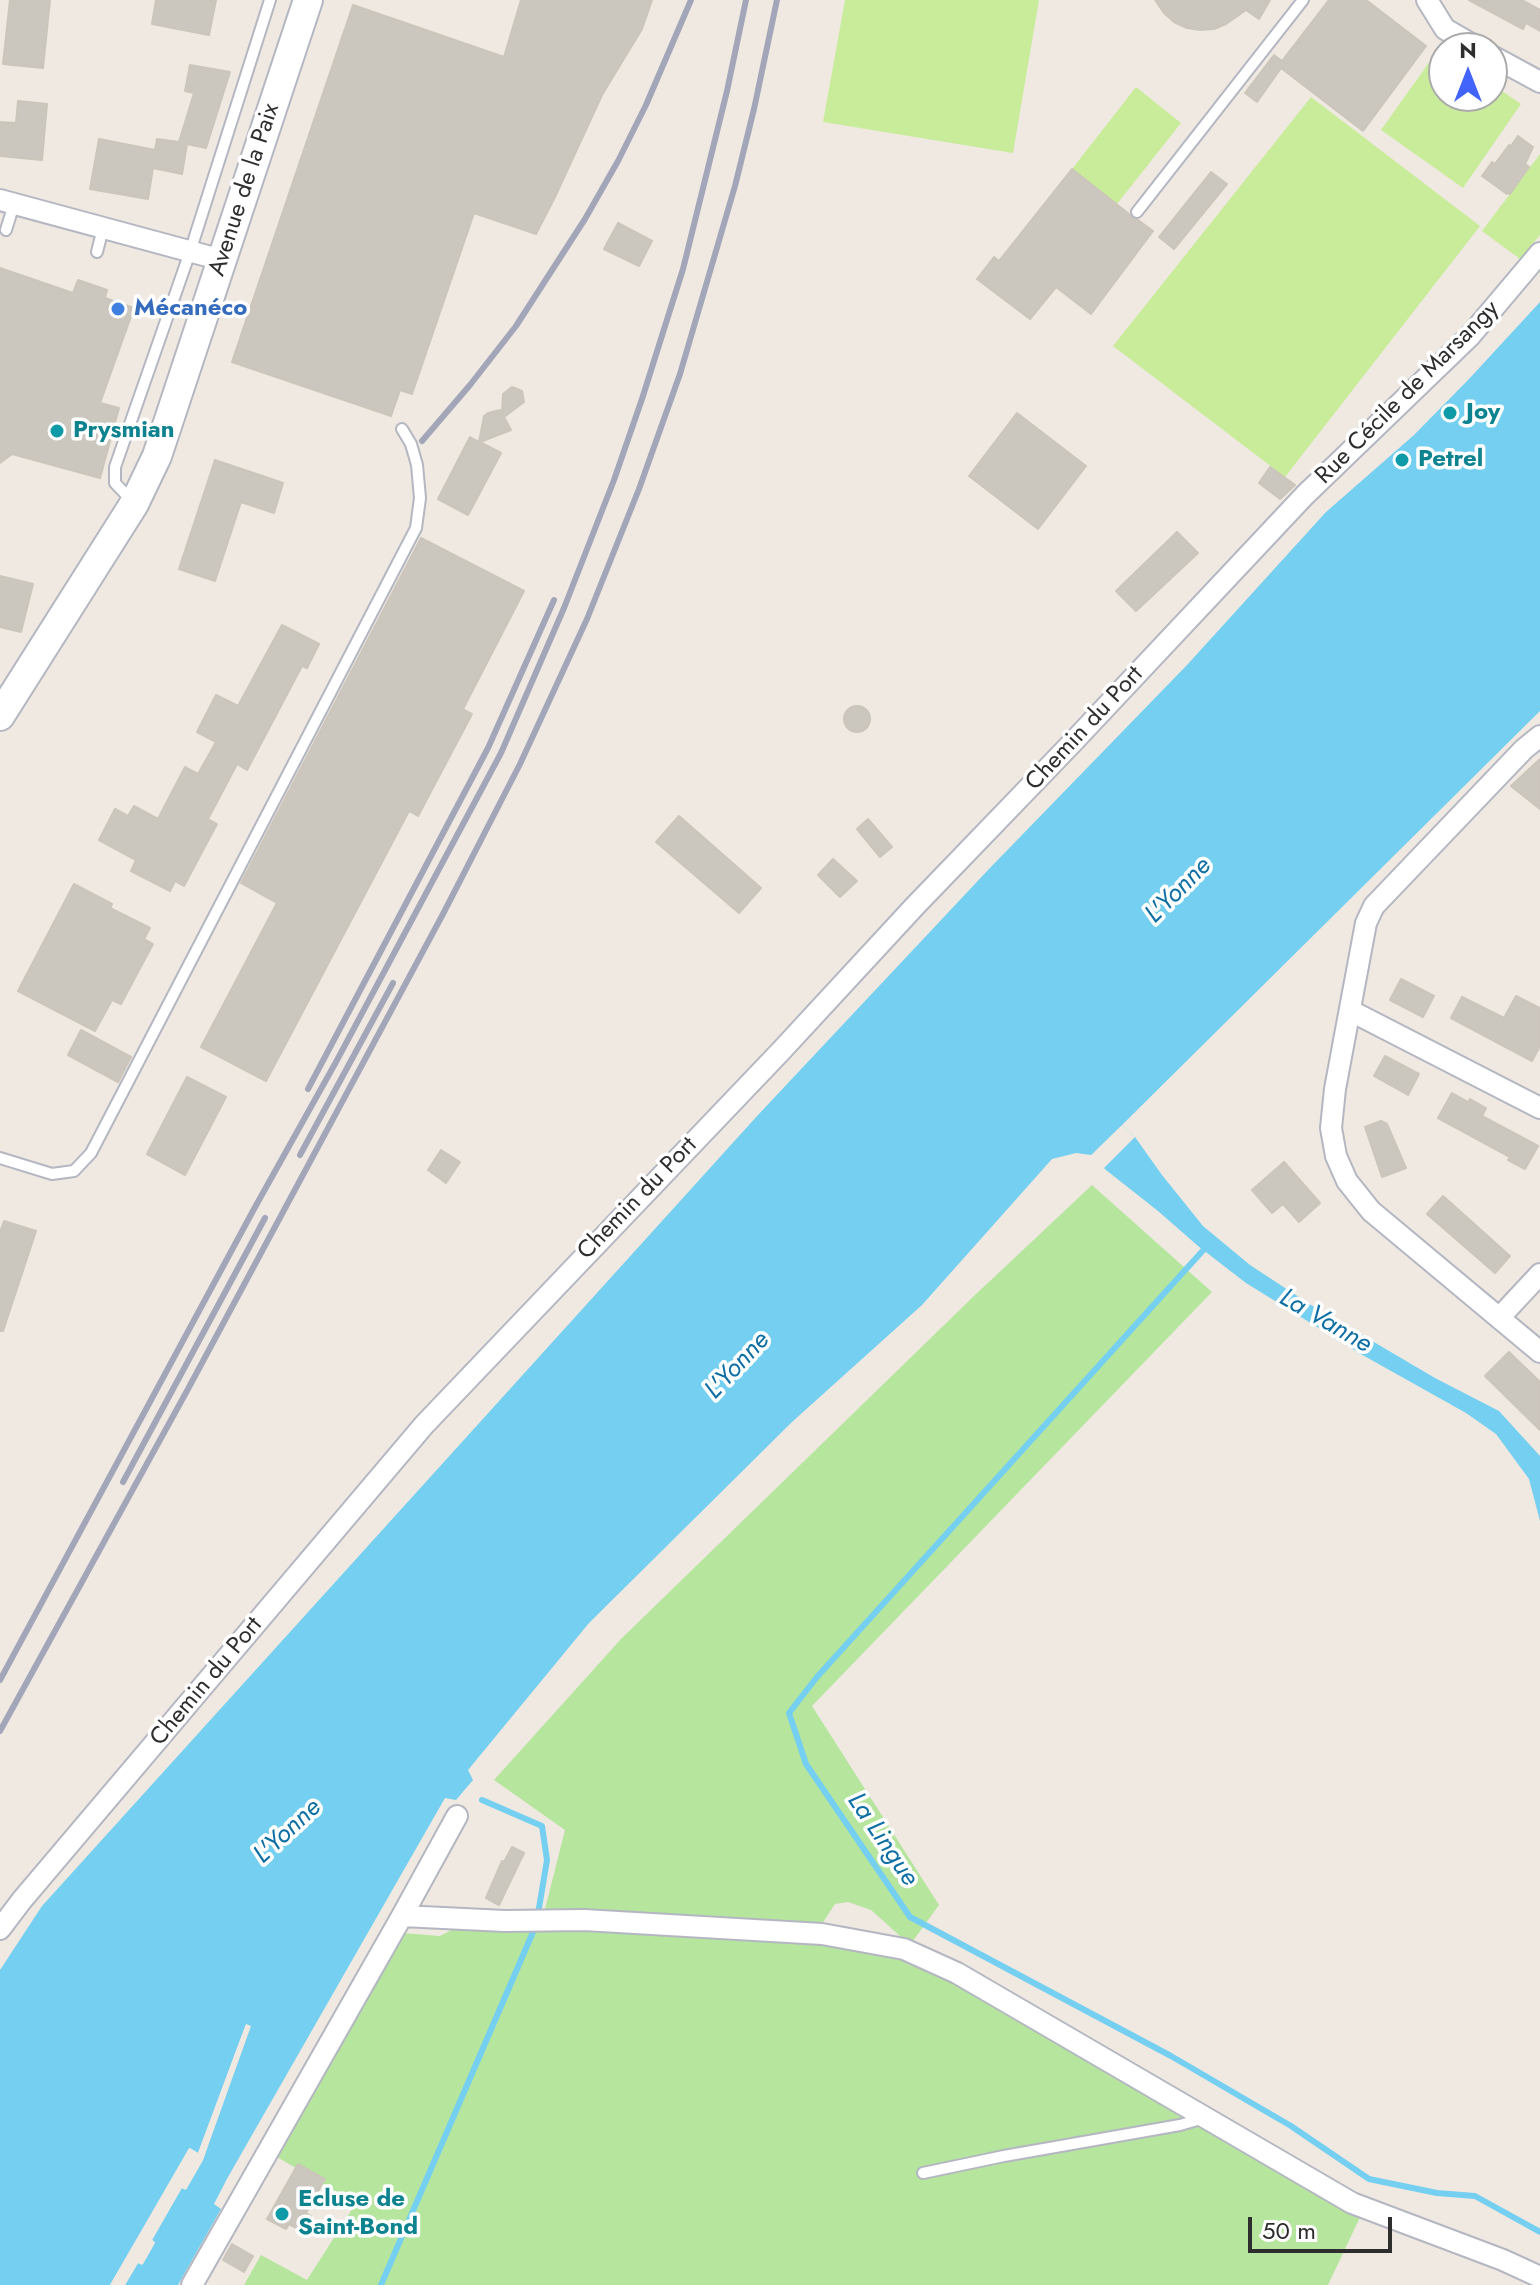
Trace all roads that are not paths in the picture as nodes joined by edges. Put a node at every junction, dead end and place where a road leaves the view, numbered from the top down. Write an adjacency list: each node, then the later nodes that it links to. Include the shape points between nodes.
1 (270, 0): 13 (lane)
2 (308, 0): 15 (main road, Avenue de la Paix)
3 (1303, 0): 9 (lane)
4 (1427, 0): 5 (street)
5 (1450, 32)
6 (1508, 65): 7 (street)
7 (1540, 82)
8 (7, 202): 10 (street); 11 (lane)
9 (1137, 212)
10 (103, 228): 12 (lane); 13 (street)
11 (6, 230)
12 (97, 252)
13 (190, 252): 15 (street); 18 (lane, via 115,467 115,483)
14 (1540, 253): 17 (street, Rue Cécile de Marsangy, via 1470,336)
15 (222, 260): 18 (main road, Avenue de la Paix, via 157,456)
16 (402, 429): 23 (lane, via 417,465 416,528 91,1153 74,1171 52,1174)
17 (1305, 495): 29 (street, Chemin du Port, via 424,1425)
18 (134, 504): 19 (main road, Avenue de la Paix)
19 (0, 716)
20 (1540, 736): 21 (street, via 1374,906 1366,923)
21 (1351, 1011): 22 (street); 25 (street, via 1331,1128 1347,1181 1371,1211)
22 (1540, 1108)
23 (0, 1158)
24 (1540, 1274): 25 (street)
25 (1499, 1318): 26 (street)
26 (1540, 1352)
27 (457, 1816): 28 (street)
28 (402, 1916): 30 (street, via 822,1934 904,1949 957,1973); 33 (street)
29 (0, 1929)
30 (1204, 2118): 31 (lane); 32 (street, via 1352,2203)
31 (923, 2173)
32 (1540, 2277)
33 (192, 2285)

